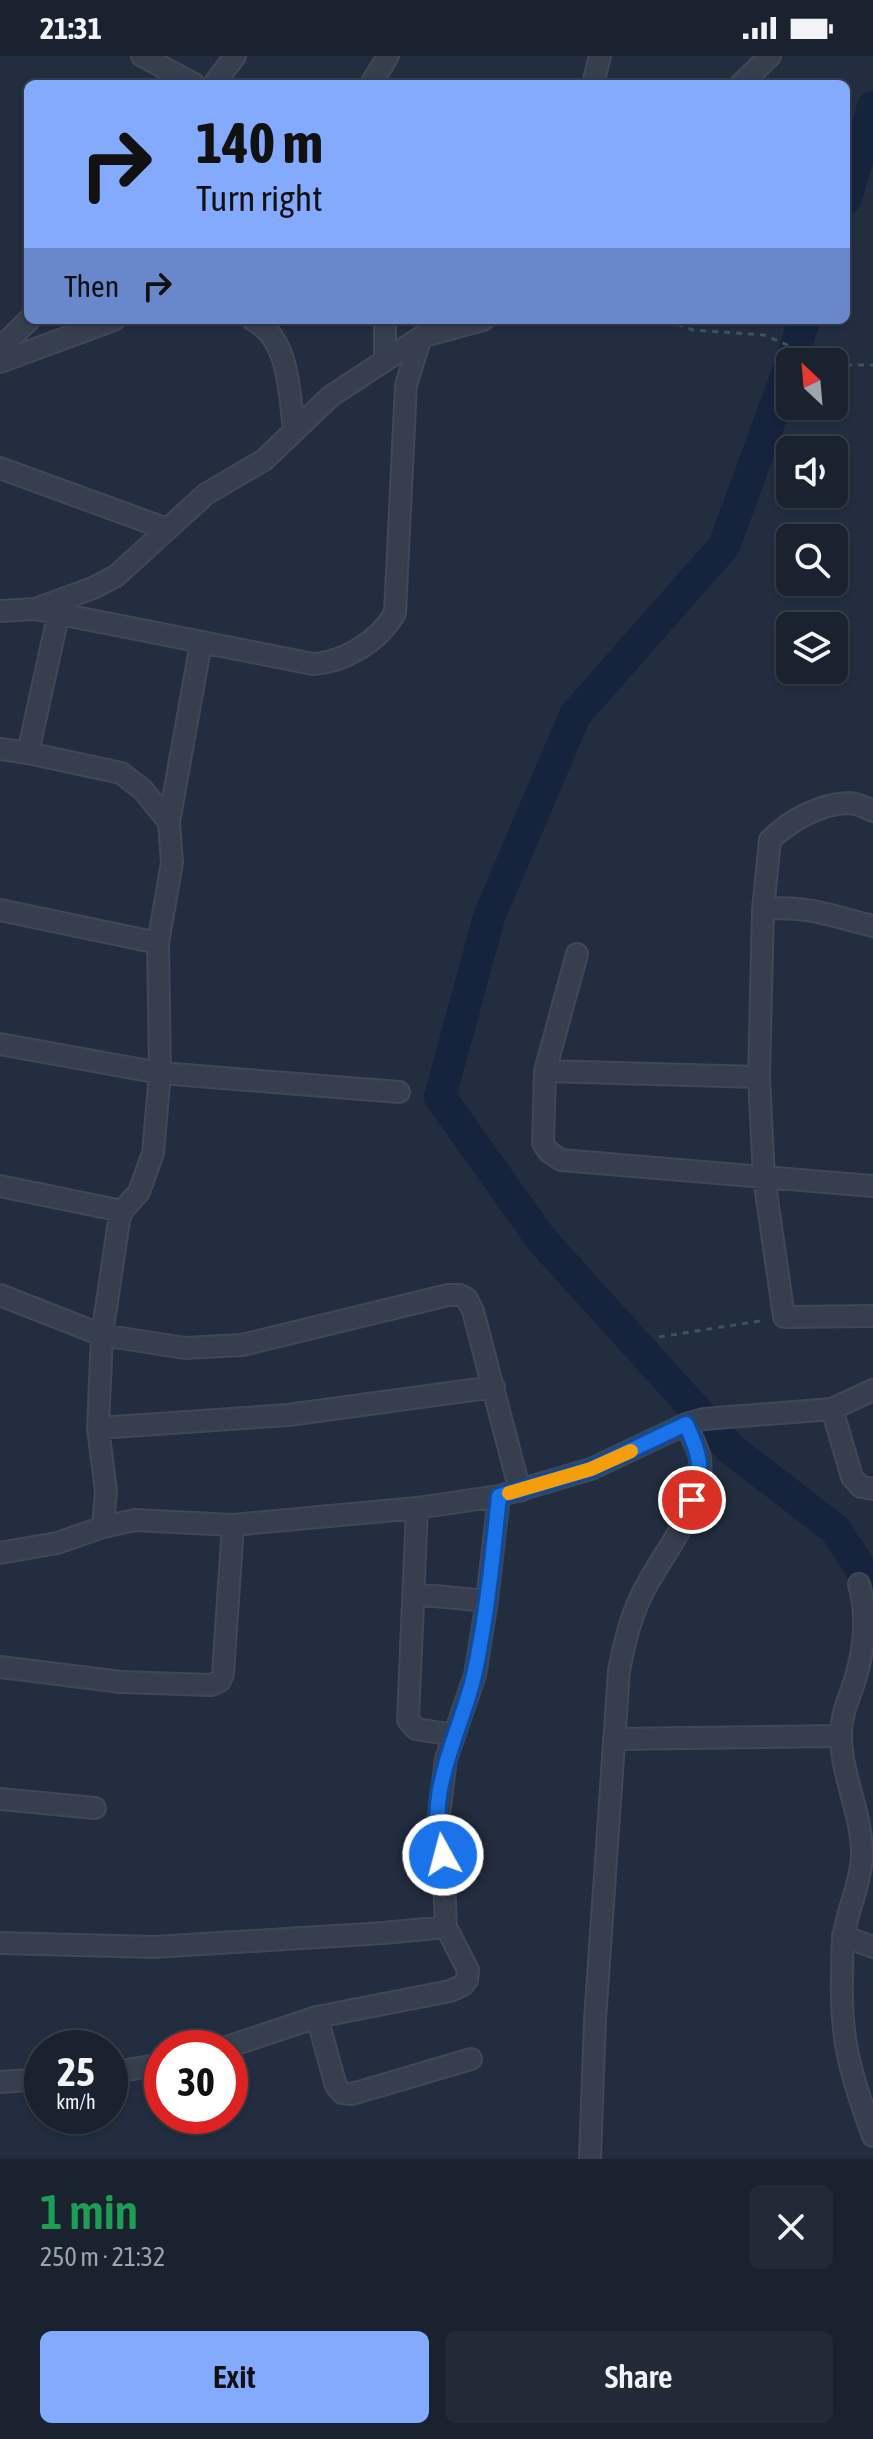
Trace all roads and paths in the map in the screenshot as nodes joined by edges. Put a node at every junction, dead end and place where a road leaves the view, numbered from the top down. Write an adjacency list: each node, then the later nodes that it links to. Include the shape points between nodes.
1 (142, 56): 6 (street)
2 (235, 56): 7 (street)
3 (388, 56): 8 (street)
4 (600, 56): 9 (street)
5 (770, 56): 10 (street)
6 (187, 80)
7 (217, 80)
8 (373, 80)
9 (594, 80)
10 (745, 80)
11 (25, 324): 18 (street)
12 (103, 324): 21 (street)
13 (268, 324): 24 (street, via 283,358)
14 (385, 324): 20 (street)
15 (468, 324): 17 (street)
16 (677, 324): 19 (path, via 764,335)
17 (421, 337): 20 (street); 30 (street, via 406,385 395,613 387,628 331,663)
18 (0, 348)
19 (794, 348)
20 (385, 359): 24 (street, via 331,396)
21 (0, 362)
22 (848, 365): 23 (path)
23 (873, 365)
24 (294, 430): 26 (street, via 264,460 206,494)
25 (0, 468): 26 (street)
26 (167, 529): 27 (street, via 116,576)
27 (35, 609): 28 (street); 29 (street)
28 (0, 611)
29 (58, 616): 30 (street); 32 (street)
30 (201, 643): 34 (street)
31 (0, 749): 32 (street)
32 (28, 753): 34 (street, via 121,773)
33 (873, 811): 35 (street, via 851,803 788,823 770,840)
34 (169, 822): 38 (street, via 172,863)
35 (763, 909): 37 (street, via 814,909); 43 (street)
36 (0, 910): 38 (street)
37 (873, 926)
38 (158, 943): 42 (street)
39 (577, 954): 41 (street)
40 (0, 1044): 42 (street)
41 (545, 1071): 43 (street); 45 (street, via 543,1143 561,1160)
42 (160, 1073): 44 (street); 48 (street, via 149,1165 139,1192)
43 (759, 1077): 45 (street)
44 (399, 1092)
45 (764, 1178): 47 (street); 51 (street)
46 (0, 1186): 48 (street)
47 (873, 1186)
48 (122, 1211): 52 (street)
49 (0, 1295): 52 (street)
50 (873, 1316): 51 (street)
51 (784, 1317): 53 (path)
52 (102, 1335): 54 (street, via 185,1348 242,1345 460,1295 473,1311); 58 (street)
53 (659, 1337)
54 (494, 1387): 58 (street, via 288,1415); 61 (street)
55 (873, 1390): 56 (street)
56 (832, 1409): 57 (street); 59 (street, via 852,1477 861,1487)
57 (686, 1424): 61 (street, via 591,1469); 75 (street, via 700,1456 700,1476 684,1525 647,1584 628,1627)
58 (98, 1428): 60 (street)
59 (873, 1489)
60 (106, 1491): 64 (street); 66 (street)
61 (520, 1491): 62 (street)
62 (499, 1496): 63 (street); 70 (street)
63 (417, 1508): 65 (street); 69 (street)
64 (135, 1520): 65 (street); 66 (street)
65 (233, 1525): 71 (street, via 220,1681 121,1682)
66 (103, 1527): 67 (street, via 57,1543)
67 (0, 1553)
68 (859, 1584): 72 (street, via 865,1605)
69 (414, 1594): 70 (street); 73 (street, via 408,1720 416,1729)
70 (487, 1601): 73 (street, via 475,1675)
71 (0, 1667)
72 (865, 1671): 74 (street, via 846,1702)
73 (454, 1735): 78 (street, via 437,1830)
74 (840, 1736): 75 (street); 79 (street, via 862,1859)
75 (614, 1739): 88 (street)
76 (0, 1799): 77 (street)
77 (95, 1808)
78 (446, 1927): 80 (street, via 154,1947); 82 (street, via 468,1970 463,1985)
79 (843, 1936): 81 (street); 87 (street, via 845,2048)
80 (0, 1943)
81 (873, 1947)
82 (317, 2017): 83 (street); 84 (street, via 342,2093)
83 (248, 2040)
84 (471, 2059)
85 (24, 2080): 86 (street)
86 (0, 2082)
87 (873, 2136)
88 (590, 2159)

